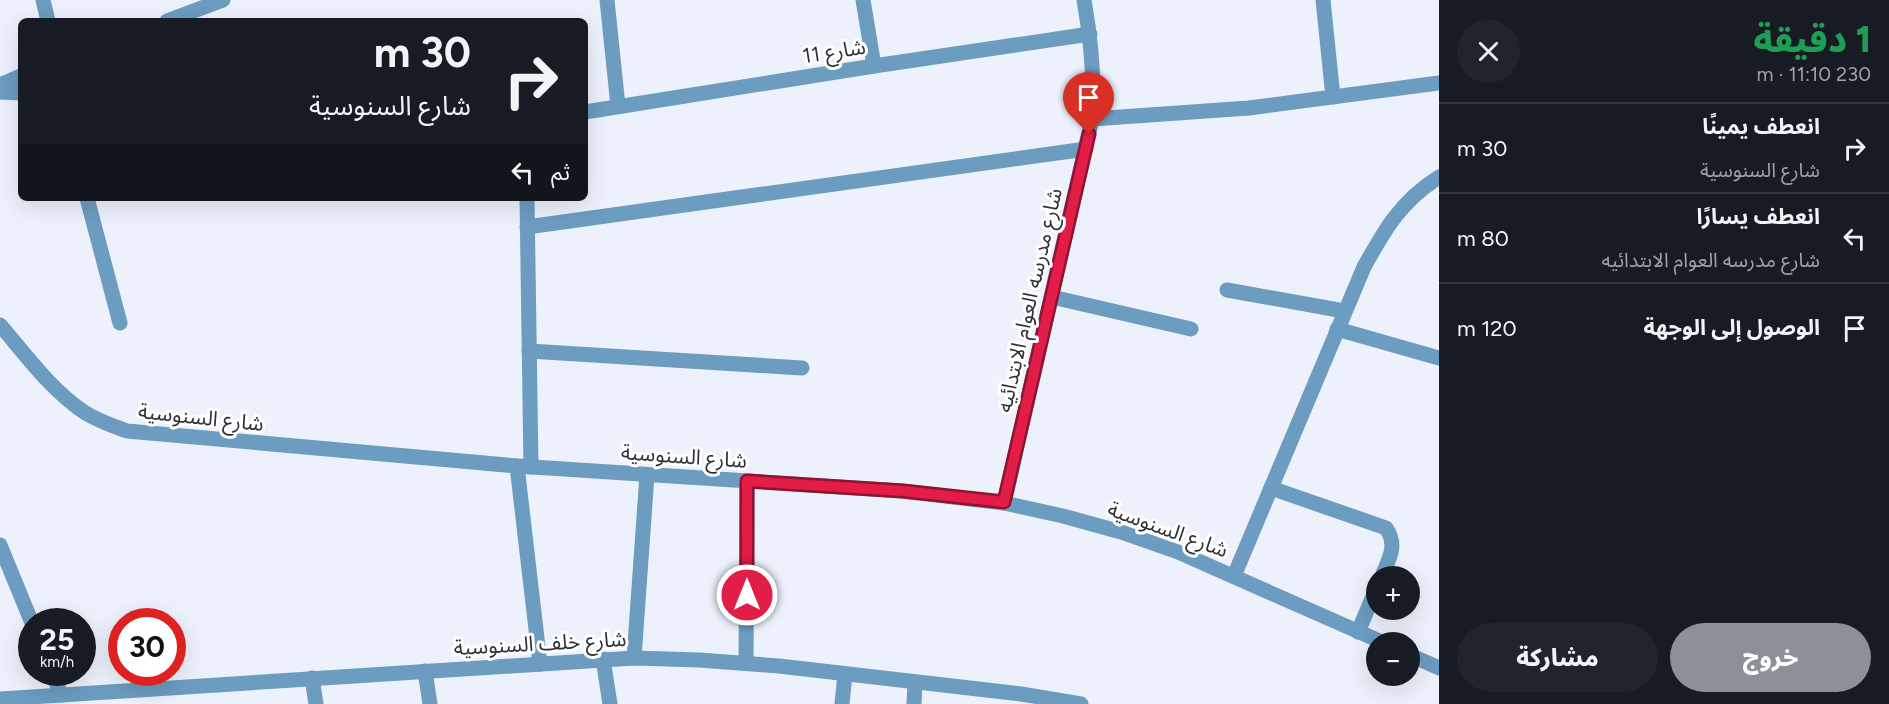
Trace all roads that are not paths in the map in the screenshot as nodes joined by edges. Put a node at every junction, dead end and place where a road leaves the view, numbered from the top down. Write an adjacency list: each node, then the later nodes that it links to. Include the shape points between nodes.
1 (43, 0): 7 (street)
2 (223, 0): 8 (street)
3 (607, 0): 17 (street)
4 (863, 0): 10 (street)
5 (1083, 0): 9 (street, شارع مدرسه العوام الابتدائيه)
6 (1323, 0): 16 (street)
7 (47, 18)
8 (175, 18)
9 (1090, 34): 10 (street, شارع 11); 19 (street, شارع مدرسه العوام الابتدائيه)
10 (873, 66): 17 (street, شارع 11)
11 (18, 77): 13 (street)
12 (1439, 83): 16 (street)
13 (0, 85)
14 (0, 92): 15 (street)
15 (18, 93)
16 (1333, 97): 19 (street, via 1249,108)
17 (618, 106): 18 (street, شارع 11)
18 (588, 111)
19 (1092, 119): 20 (street, شارع مدرسه العوام الابتدائيه)
20 (1086, 149): 24 (street); 26 (street, شارع مدرسه العوام الابتدائيه)
21 (1439, 177): 27 (street, via 1420,189 1388,224)
22 (88, 201): 28 (street)
23 (527, 201): 24 (street)
24 (527, 227): 32 (street)
25 (1227, 290): 27 (street)
26 (1052, 297): 30 (street); 39 (street, شارع مدرسه العوام الابتدائيه)
27 (1344, 312): 31 (street)
28 (120, 323)
29 (0, 325): 35 (street, شارع السنوسية, via 68,400 86,414 127,431)
30 (1191, 329)
31 (1337, 329): 33 (street); 38 (street)
32 (529, 351): 34 (street); 35 (street)
33 (1439, 358)
34 (802, 368)
35 (524, 467): 36 (street, شارع السنوسية); 51 (street)
36 (647, 475): 37 (street, شارع السنوسية); 47 (street)
37 (747, 481): 39 (street, شارع السنوسية); 50 (street)
38 (1271, 488): 41 (street, via 1386,528 1393,543); 42 (street)
39 (1004, 502): 42 (street, شارع السنوسية, via 1121,532)
40 (0, 545): 43 (street)
41 (1386, 566)
42 (1234, 576): 45 (street, شارع السنوسية)
43 (26, 608)
44 (1366, 613): 45 (street)
45 (1358, 632): 46 (street, شارع السنوسية)
46 (1366, 635)
47 (634, 658): 48 (street, شارع خلف السنوسية); 50 (street, شارع خلف السنوسية)
48 (603, 659): 51 (street, شارع خلف السنوسية); 63 (street)
49 (1420, 659): 52 (street)
50 (746, 663): 54 (street, شارع خلف السنوسية)
51 (540, 664): 53 (street, شارع خلف السنوسية)
52 (1439, 668)
53 (425, 671): 55 (street, شارع خلف السنوسية); 62 (street)
54 (845, 674): 56 (street, شارع خلف السنوسية); 64 (street)
55 (312, 678): 59 (street, شارع خلف السنوسية); 61 (street)
56 (915, 682): 65 (street); 66 (street, شارع خلف السنوسية)
57 (57, 686): 58 (street)
58 (61, 695): 59 (street, شارع خلف السنوسية); 60 (street, شارع خلف السنوسية)
59 (134, 697)
60 (0, 699)
61 (316, 704)
62 (430, 704)
63 (610, 704)
64 (842, 704)
65 (914, 704)
66 (1078, 704)

